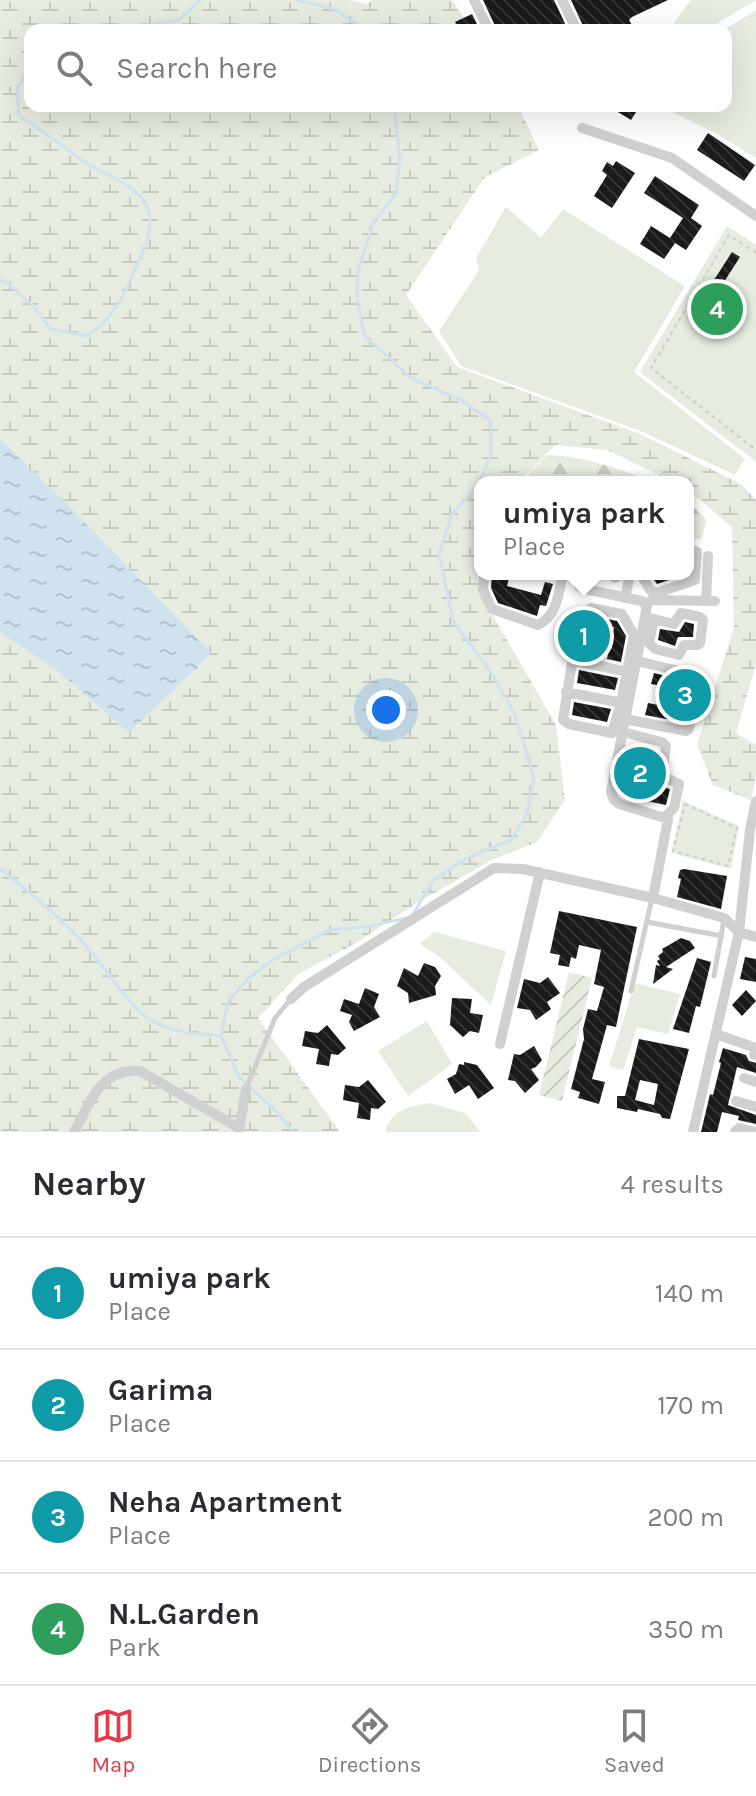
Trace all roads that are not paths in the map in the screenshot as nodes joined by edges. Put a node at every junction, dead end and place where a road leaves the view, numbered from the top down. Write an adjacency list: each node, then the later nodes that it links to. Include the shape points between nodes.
1 (474, 0): 3 (street)
2 (562, 0): 4 (street)
3 (486, 24)
4 (574, 24)
5 (582, 128): 6 (street, via 672,158)
6 (756, 216)
7 (694, 551): 15 (street, via 695,580)
8 (708, 556): 15 (street, via 711,601)
9 (484, 580): 10 (street, via 492,609 538,625 554,610)
10 (562, 580)
11 (577, 580): 14 (street, via 585,589)
12 (630, 580): 14 (street)
13 (644, 580): 15 (street)
14 (625, 598): 15 (street)
15 (651, 607): 15 (street, via 674,624 681,613 700,617 700,643 684,645 679,655 655,649 649,643); 17 (street)
16 (572, 660): 18 (street); 18 (street, via 578,624 587,622 591,608 622,614 634,635); 19 (street)
17 (637, 661): 18 (street); 21 (street, via 696,675 699,685 686,731)
18 (631, 672): 20 (street)
19 (566, 692): 20 (street); 20 (street, via 565,723 612,733)
20 (625, 704): 21 (street)
21 (625, 719): 22 (street)
22 (623, 732): 25 (street, via 611,792 614,800); 25 (street, via 666,746 662,776 679,784 674,808)
23 (756, 803): 24 (street)
24 (754, 816): 30 (street)
25 (665, 817): 27 (street)
26 (540, 872): 27 (street); 35 (street, via 494,868); 37 (street)
27 (653, 898): 28 (street); 29 (lane)
28 (724, 918): 30 (street); 31 (lane)
29 (647, 922): 31 (lane); 34 (lane)
30 (739, 932): 32 (street); 36 (street)
31 (722, 936): 33 (lane)
32 (756, 937)
33 (714, 976)
34 (631, 991)
35 (291, 999): 41 (lane, via 275,1018)
36 (716, 1034): 38 (street); 46 (street)
37 (500, 1044)
38 (755, 1052)
39 (744, 1078): 40 (street)
40 (756, 1082)
41 (247, 1085): 44 (street)
42 (736, 1101): 43 (street)
43 (756, 1107)
44 (239, 1130): 45 (street, via 140,1071 125,1070 103,1083)
45 (74, 1132)
46 (693, 1132)
47 (735, 1132): 48 (street)
48 (755, 1132)

